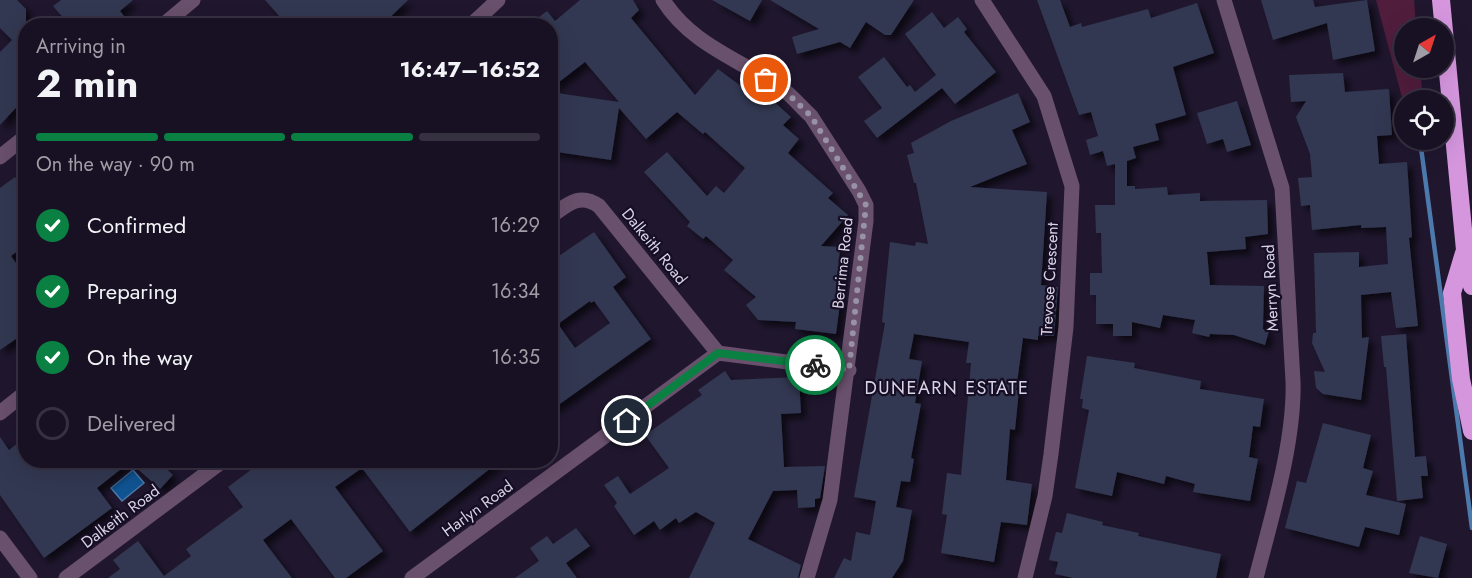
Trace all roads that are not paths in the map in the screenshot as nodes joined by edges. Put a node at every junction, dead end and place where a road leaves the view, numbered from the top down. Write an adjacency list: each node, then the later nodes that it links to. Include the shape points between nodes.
1 (193, 0): 7 (street)
2 (498, 0): 8 (street)
3 (663, 0): 15 (street, Berrima Road, via 683,27 700,40 793,98 811,116 859,191 866,205 866,221)
4 (982, 0): 25 (street, Trevose Crescent, via 1044,96 1072,186 1066,327 1051,454)
5 (1224, 0): 26 (street, Merryn Road, via 1282,188 1293,381 1294,402 1284,456)
6 (1441, 0): 12 (highway)
7 (172, 18)
8 (479, 18)
9 (18, 142): 10 (street)
10 (0, 157)
11 (558, 211): 14 (street, Dalkeith Road, via 574,200 590,200 599,206)
12 (1465, 250): 13 (highway); 18 (highway, via 1452,293 1461,379)
13 (1472, 286)
14 (718, 353): 15 (street); 23 (street, Harlyn Road)
15 (849, 370): 24 (street, Berrima Road, via 830,500)
16 (18, 398): 17 (street)
17 (0, 413)
18 (1472, 431)
19 (213, 468): 22 (street, Dalkeith Road)
20 (0, 538): 21 (street)
21 (30, 578)
22 (66, 578)
23 (412, 578)
24 (807, 578)
25 (1025, 578)
26 (1256, 578)

